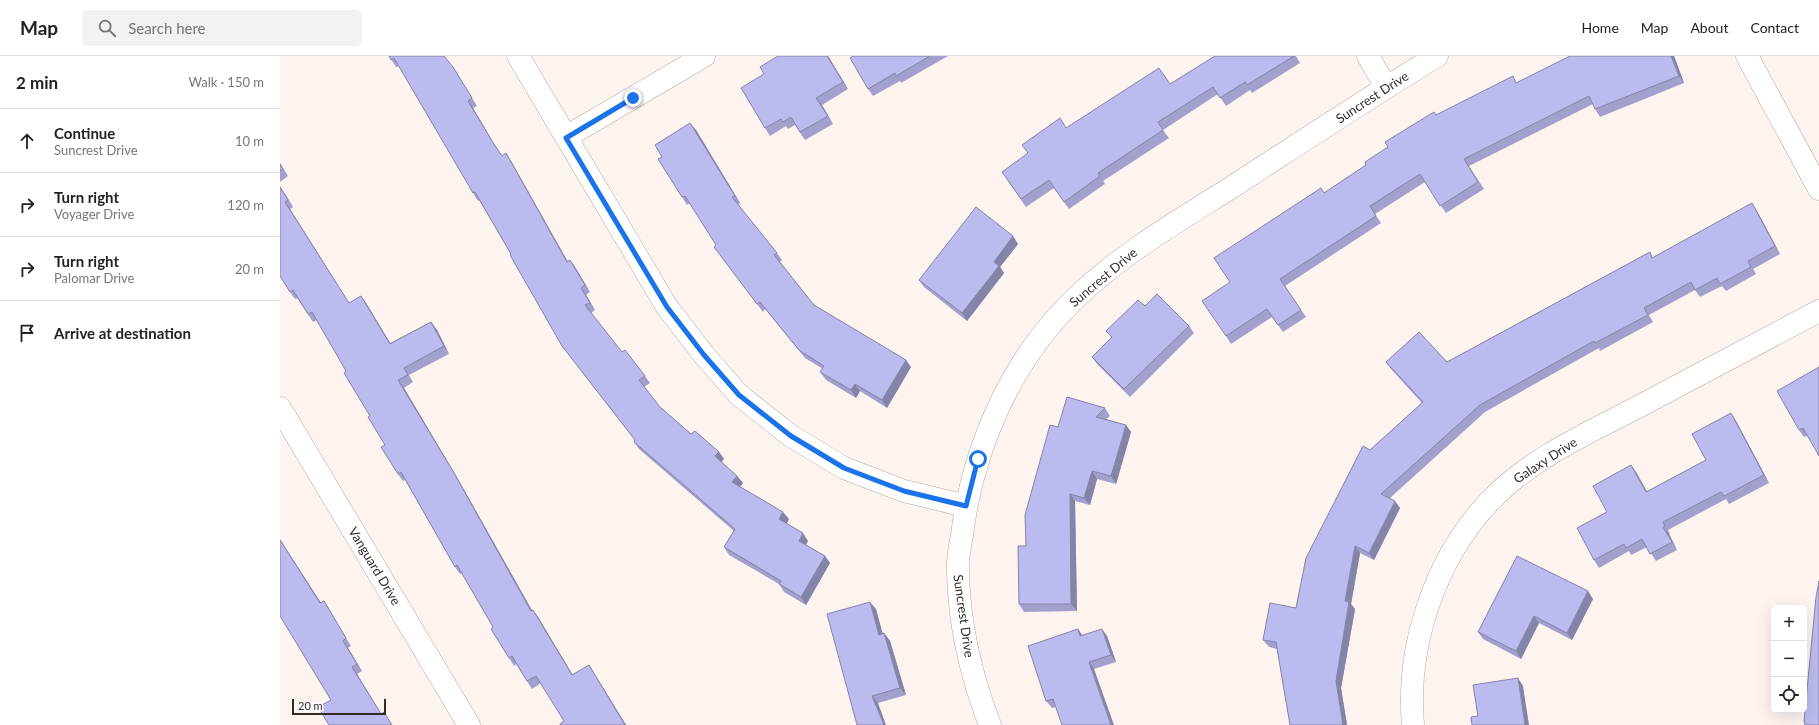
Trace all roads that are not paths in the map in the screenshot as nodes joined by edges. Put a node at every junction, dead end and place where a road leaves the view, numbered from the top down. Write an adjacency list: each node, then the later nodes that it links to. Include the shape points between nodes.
1 (518, 56): 7 (street)
2 (704, 56): 7 (street)
3 (1368, 56): 6 (street)
4 (1437, 56): 6 (street, Suncrest Drive)
5 (1747, 56): 8 (street)
6 (1386, 87): 11 (street, Suncrest Drive, via 1128,254 1080,293 1049,327 1020,368 996,413 978,459)
7 (566, 138): 11 (street, via 667,307 739,395 791,436 844,468 904,491)
8 (1819, 189)
9 (1819, 311): 14 (street, Galaxy Drive, via 1580,437 1519,476 1491,500 1467,529 1446,563 1429,604 1417,646 1412,685)
10 (280, 408): 12 (street, Vanguard Drive)
11 (966, 506): 13 (street, Suncrest Drive, via 958,570 964,633 977,692)
12 (469, 725)
13 (990, 725)
14 (1413, 725)

